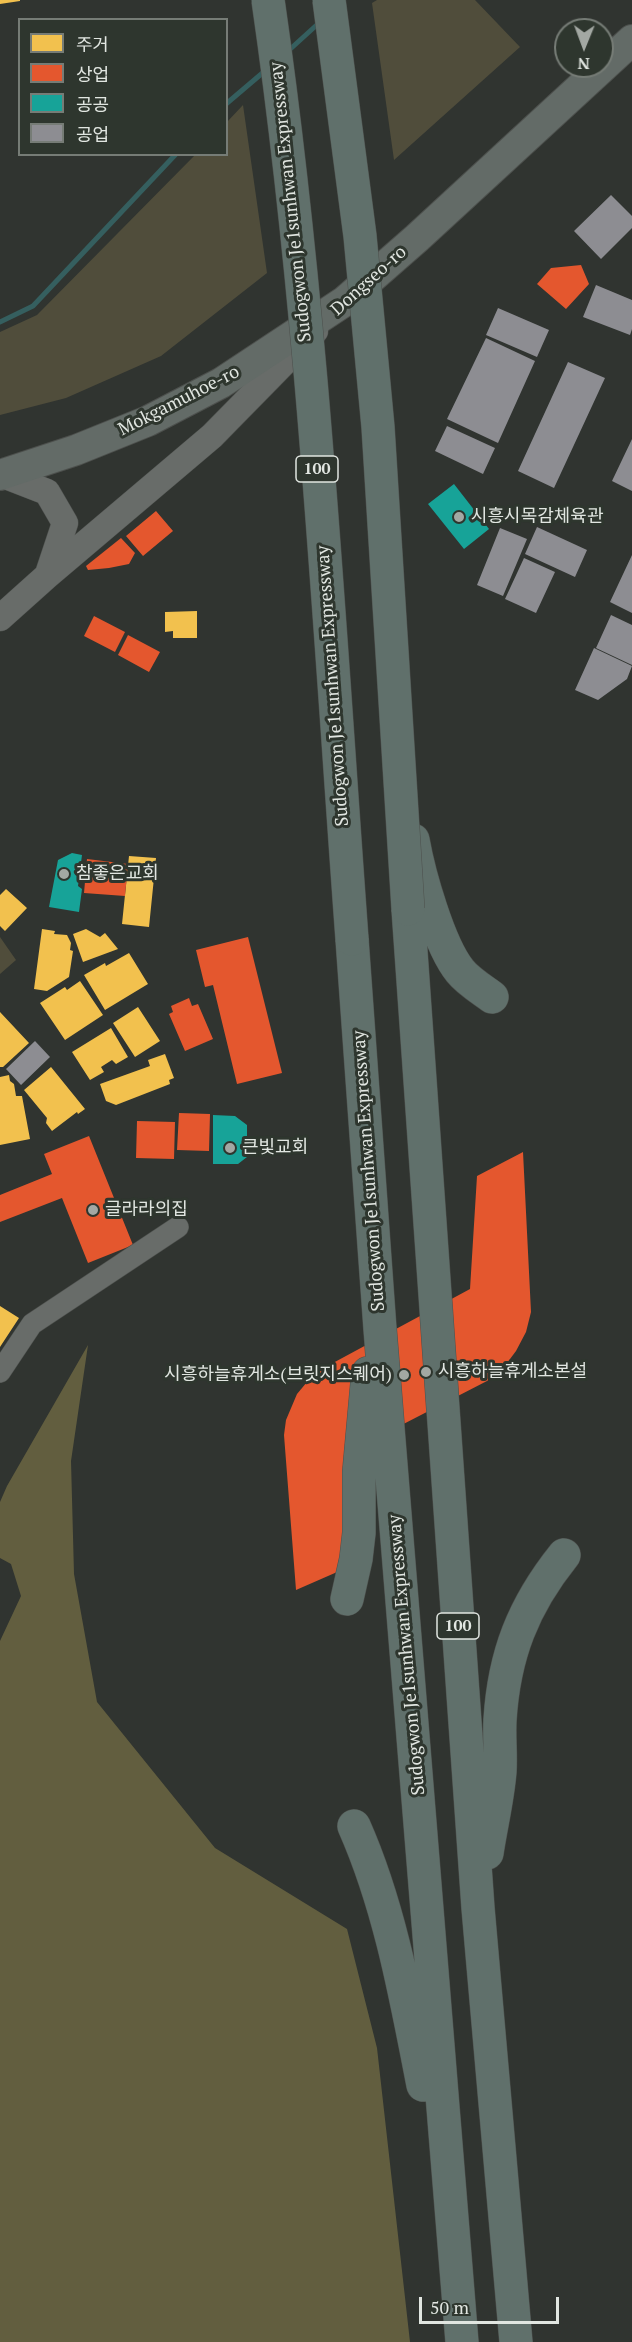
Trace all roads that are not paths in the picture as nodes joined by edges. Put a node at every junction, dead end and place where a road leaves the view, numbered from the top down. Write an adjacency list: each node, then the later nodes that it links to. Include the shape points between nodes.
1 (268, 0): 11 (highway, Sudogwon Je1sunhwan Expressway / 100, bridge, via 283,107 316,454)
2 (329, 0): 8 (highway, 100, bridge, via 363,260)
3 (632, 40): 4 (main road, Dongseo-ro)
4 (345, 301): 5 (main road, Mokgamuhoe-ro, via 221,383 148,421); 6 (street, Dongseo-ro, via 212,436)
5 (2, 475): 6 (street, via 47,492 64,523)
6 (48, 574): 7 (street, Dongseo-ro)
7 (0, 618)
8 (400, 764): 9 (highway, via 413,843 429,903 460,971); 16 (highway, 100, bridge)
9 (492, 997)
10 (178, 1227): 12 (street, via 32,1324)
11 (376, 1278): 14 (highway, via 359,1472 359,1533); 17 (highway, Sudogwon Je1sunhwan Expressway / 100)
12 (0, 1372)
13 (564, 1555): 16 (highway, via 527,1609 507,1668 500,1719 500,1773)
14 (347, 1599)
15 (354, 1827): 17 (highway, via 388,1925)
16 (478, 1908): 19 (highway, 100)
17 (452, 2230): 18 (highway, Sudogwon Je1sunhwan Expressway / 100)
18 (462, 2342)
19 (516, 2342)

